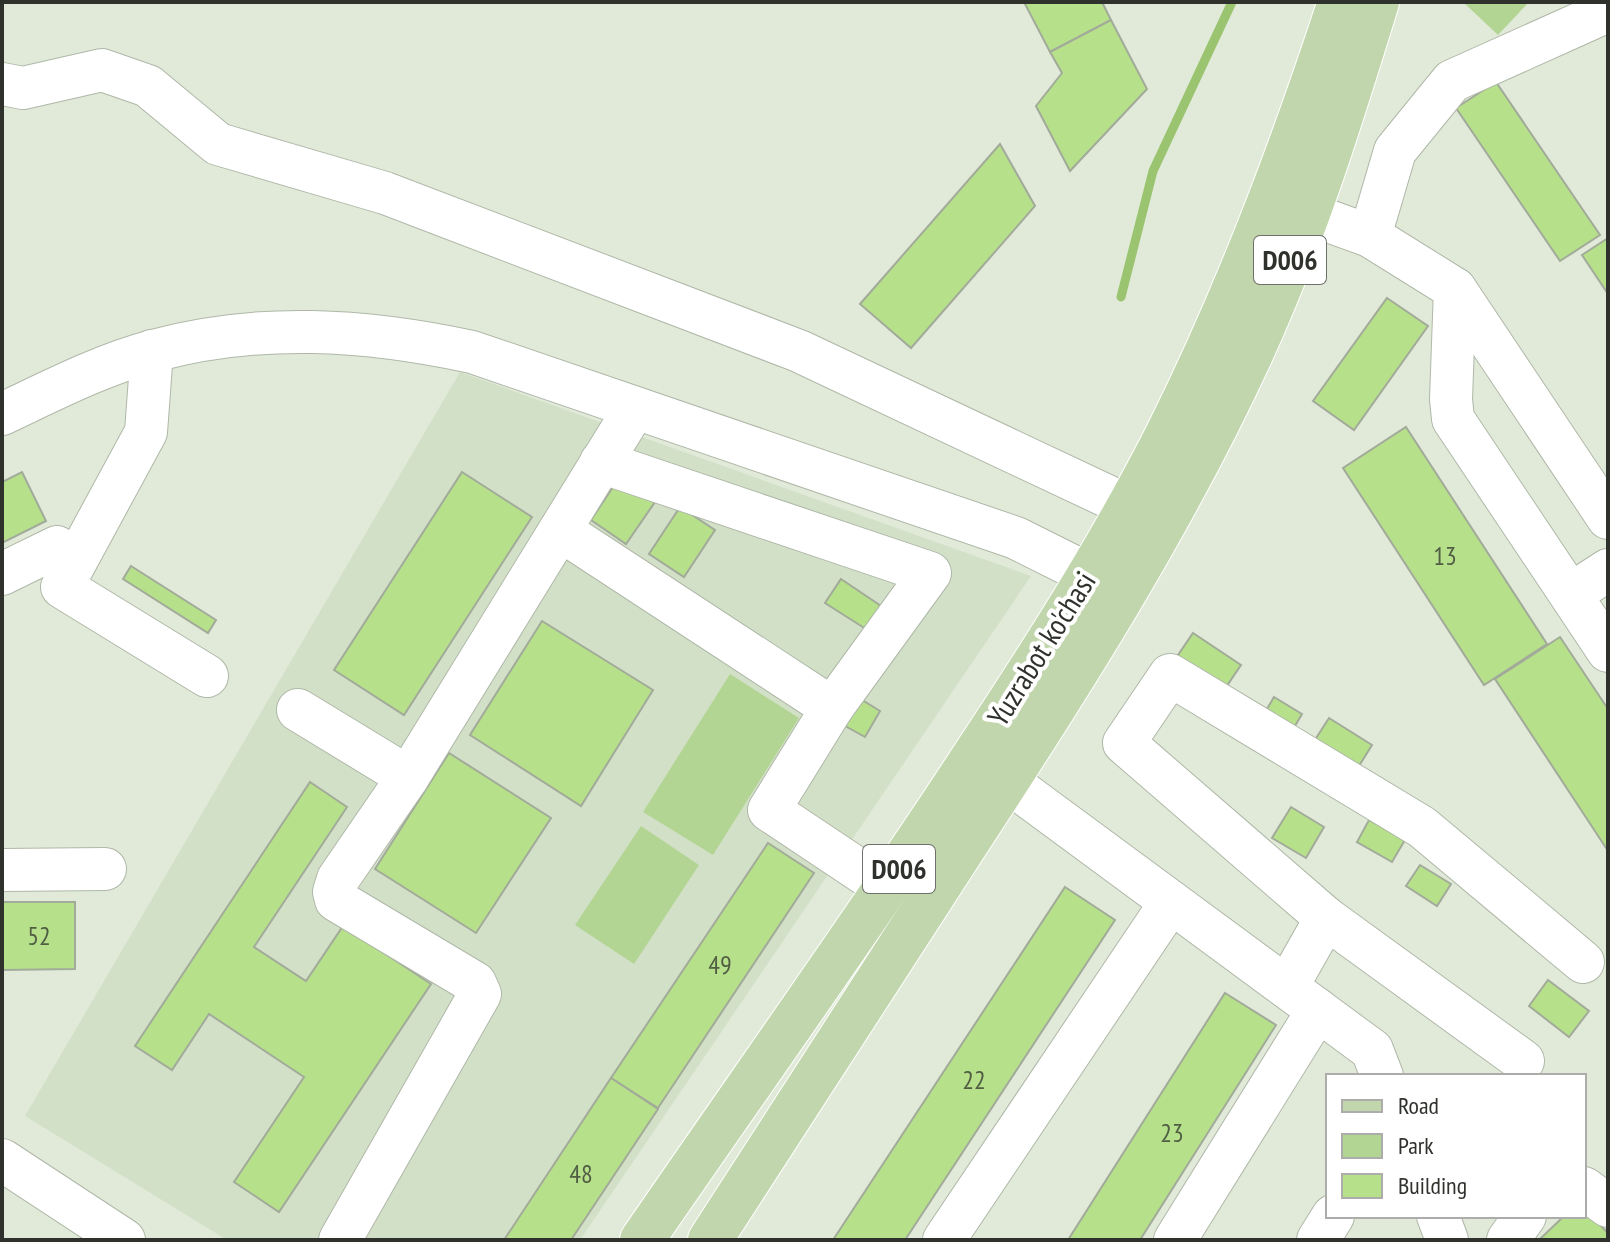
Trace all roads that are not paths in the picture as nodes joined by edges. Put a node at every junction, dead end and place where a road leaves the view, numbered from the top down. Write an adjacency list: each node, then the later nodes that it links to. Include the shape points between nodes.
1 (1340, 2): 5 (main road, Yuzrabot ko'chasi / D006)
2 (1377, 2): 5 (main road, Yuzrabot ko'chasi / D006)
3 (1608, 11): 6 (street, via 1452,81 1395,151)
4 (2, 84): 13 (street, via 23,88 102,70 148,86 218,144 385,193 799,351)
5 (1291, 207): 6 (street); 13 (main road, Yuzrabot ko'chasi / D006); 25 (main road, Yuzrabot ko'chasi / D006, via 1228,402 1123,594)
6 (1370, 236): 7 (street)
7 (1455, 289): 12 (street); 19 (street, via 1453,419)
8 (152, 351): 9 (street, via 212,337 279,331 381,335 472,352); 10 (street); 21 (street, via 146,432 62,587)
9 (635, 408): 11 (street); 18 (street, via 1016,538)
10 (2, 414)
11 (601, 462): 14 (street); 22 (street, via 930,573)
12 (1605, 504)
13 (1128, 506): 18 (main road, Yuzrabot ko'chasi / D006)
14 (560, 530): 22 (street); 24 (street)
15 (57, 547): 17 (street)
16 (1608, 570): 19 (street)
17 (2, 574)
18 (1090, 575): 28 (main road, Yuzrabot ko'chasi / D006)
19 (1571, 594): 20 (street)
20 (1608, 651)
21 (207, 676)
22 (832, 708): 28 (street, via 769,810)
23 (298, 710): 24 (street)
24 (408, 777): 42 (street, via 338,879 336,900 475,983 480,994)
25 (1007, 781): 29 (street); 44 (main road, Yuzrabot ko'chasi / D006)
26 (105, 869): 27 (street)
27 (2, 870)
28 (886, 888): 43 (main road, Yuzrabot ko'chasi / D006)
29 (1171, 902): 32 (street); 45 (street)
30 (1326, 918): 31 (street, via 1124,743 1170,675 1422,827); 32 (street); 33 (street)
31 (1583, 962)
32 (1303, 999): 34 (street, via 1372,1050); 46 (street)
33 (1523, 1061)
34 (1381, 1074)
35 (2, 1160): 41 (street)
36 (1586, 1190): 37 (street)
37 (1608, 1206)
38 (1332, 1218): 47 (street)
39 (1439, 1218): 48 (street)
40 (1524, 1218): 49 (street)
41 (124, 1240)
42 (340, 1240)
43 (642, 1240)
44 (710, 1240)
45 (944, 1240)
46 (1175, 1240)
47 (1318, 1240)
48 (1447, 1240)
49 (1508, 1240)

